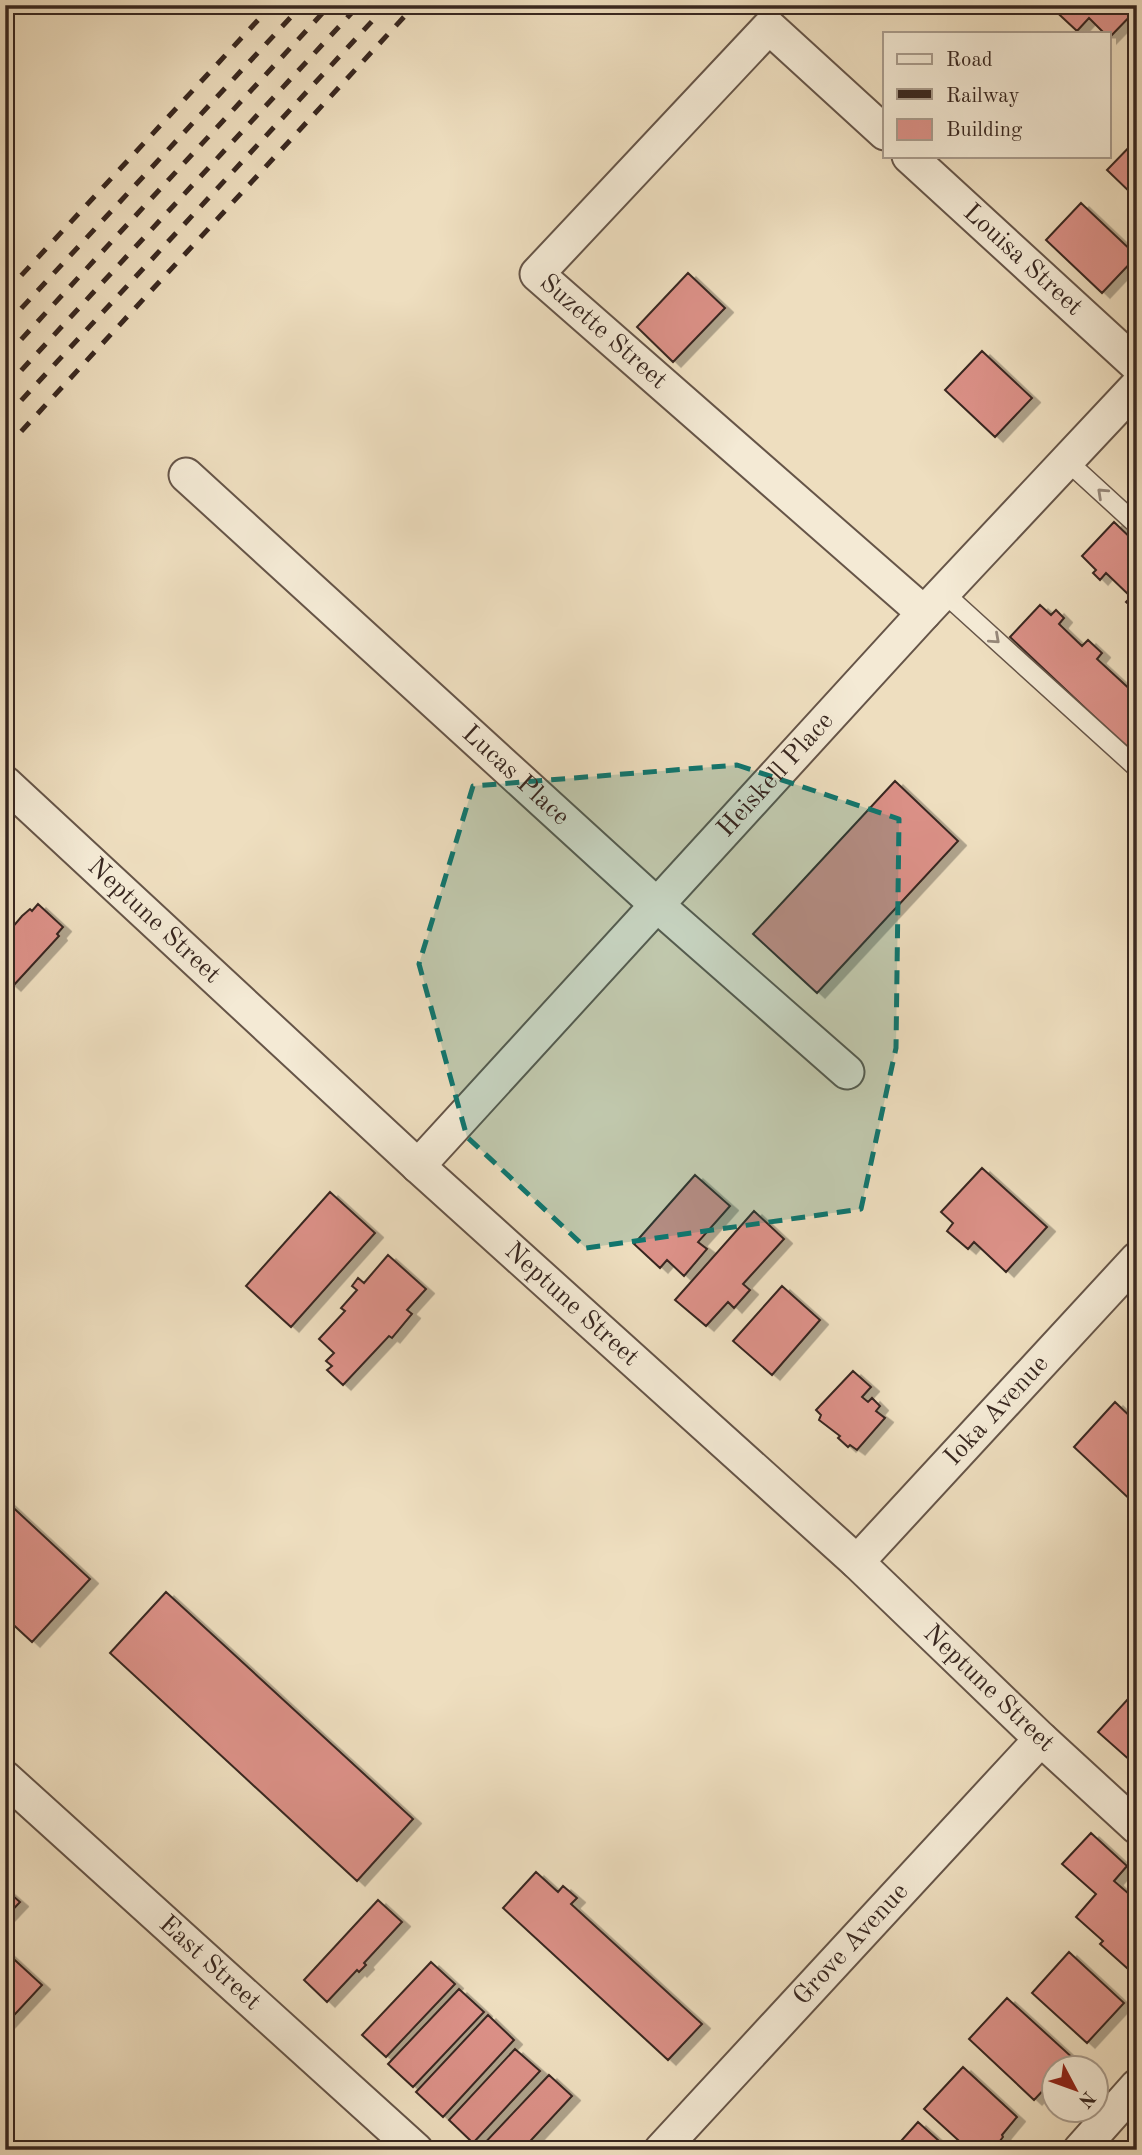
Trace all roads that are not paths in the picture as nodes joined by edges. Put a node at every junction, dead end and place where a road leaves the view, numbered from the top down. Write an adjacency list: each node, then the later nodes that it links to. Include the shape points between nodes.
1 (883, 131): 8 (street, Suzette Street, via 769,27 537,274)
2 (911, 158): 3 (street, Louisa Street)
3 (1137, 365)
4 (1137, 386): 5 (street, Heiskell Place)
5 (1067, 461): 7 (lane, one-way to 5); 8 (street, Heiskell Place)
6 (186, 475): 11 (street, Lucas Place)
7 (1137, 525)
8 (934, 603): 9 (lane, one-way to 9); 11 (street, Heiskell Place)
9 (1137, 768)
10 (5, 783): 13 (street, Neptune Street)
11 (657, 905): 12 (street, Lucas Place); 13 (street, Heiskell Place)
12 (847, 1072)
13 (418, 1166): 15 (street, Neptune Street)
14 (1137, 1259): 15 (street, Ioka Avenue)
15 (858, 1562): 16 (street, Neptune Street)
16 (1041, 1739): 18 (street, Neptune Street); 21 (street, Grove Avenue)
17 (5, 1778): 20 (street, East Street)
18 (1137, 1827)
19 (1137, 2086): 22 (street)
20 (416, 2150)
21 (661, 2150)
22 (1080, 2150)

